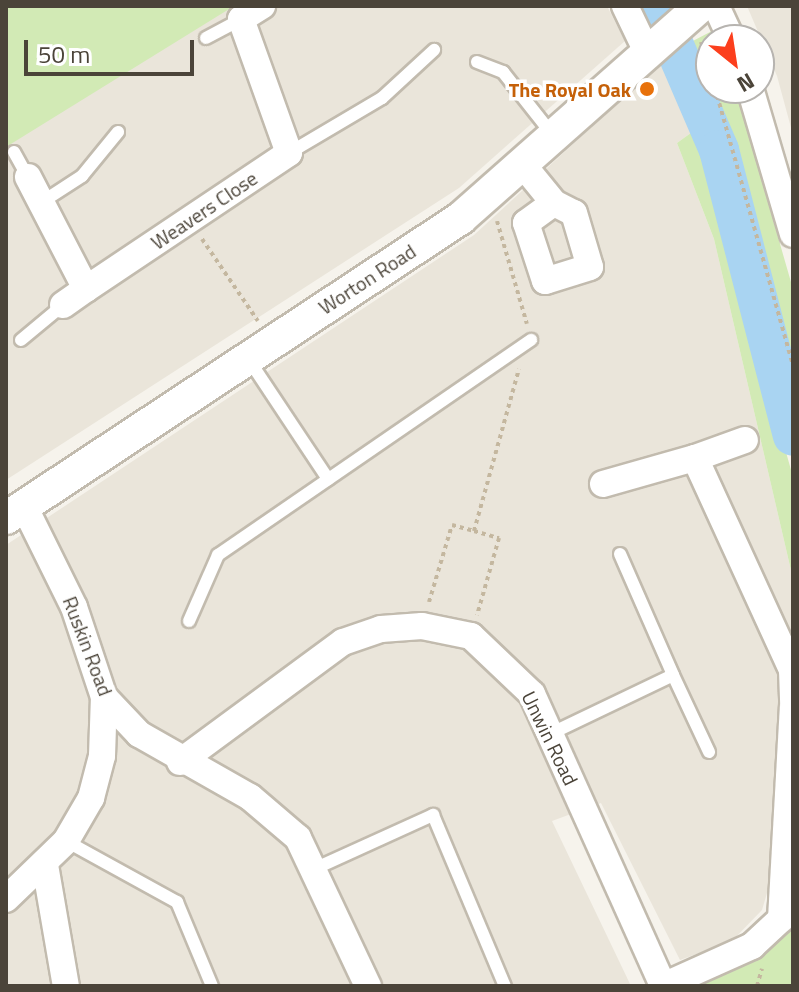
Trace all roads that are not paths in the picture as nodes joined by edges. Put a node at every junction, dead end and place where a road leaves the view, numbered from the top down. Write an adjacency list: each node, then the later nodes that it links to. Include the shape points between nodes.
1 (625, 6): 6 (street)
2 (702, 9): 4 (street); 6 (street, Worton Road)
3 (252, 12): 5 (lane); 13 (street)
4 (717, 24)
5 (206, 38)
6 (653, 47): 11 (street, Worton Road)
7 (434, 50): 13 (lane, via 382,98)
8 (477, 62): 11 (lane, via 503,72)
9 (755, 104): 18 (street)
10 (118, 132): 16 (lane, via 82,176)
11 (554, 137): 14 (street, Worton Road)
12 (14, 152): 15 (lane)
13 (289, 153): 19 (street, Weavers Close)
14 (523, 165): 17 (street); 23 (street, Worton Road, via 483,200)
15 (28, 177): 16 (street)
16 (42, 202): 19 (street)
17 (554, 203)
18 (793, 234)
19 (86, 289): 20 (street, Weavers Close)
20 (63, 305): 21 (lane)
21 (21, 340)
22 (531, 340): 26 (lane)
23 (260, 350): 26 (lane); 28 (street, Worton Road)
24 (745, 440): 25 (street)
25 (695, 458): 27 (street); 33 (street, via 792,670)
26 (328, 479): 30 (lane, via 218,555)
27 (603, 484)
28 (16, 513): 32 (street, Ruskin Road, via 74,607)
29 (620, 554): 31 (lane)
30 (189, 621)
31 (673, 675): 34 (lane); 35 (lane)
32 (104, 697): 36 (street, Ruskin Road); 37 (street, via 102,756 91,798)
33 (793, 704): 45 (street, via 781,919 752,946)
34 (550, 734): 36 (street, Unwin Road, via 532,694 471,636 422,626 381,629 343,642); 45 (street, Unwin Road)
35 (709, 752)
36 (180, 762): 39 (street, Ruskin Road, via 276,815)
37 (66, 841): 38 (street); 42 (lane, via 177,902)
38 (45, 865): 40 (street); 41 (street)
39 (314, 869): 43 (street, Ruskin Road); 44 (lane, via 433,815)
40 (6, 899)
41 (66, 986)
42 (212, 986)
43 (368, 986)
44 (505, 986)
45 (663, 986)

